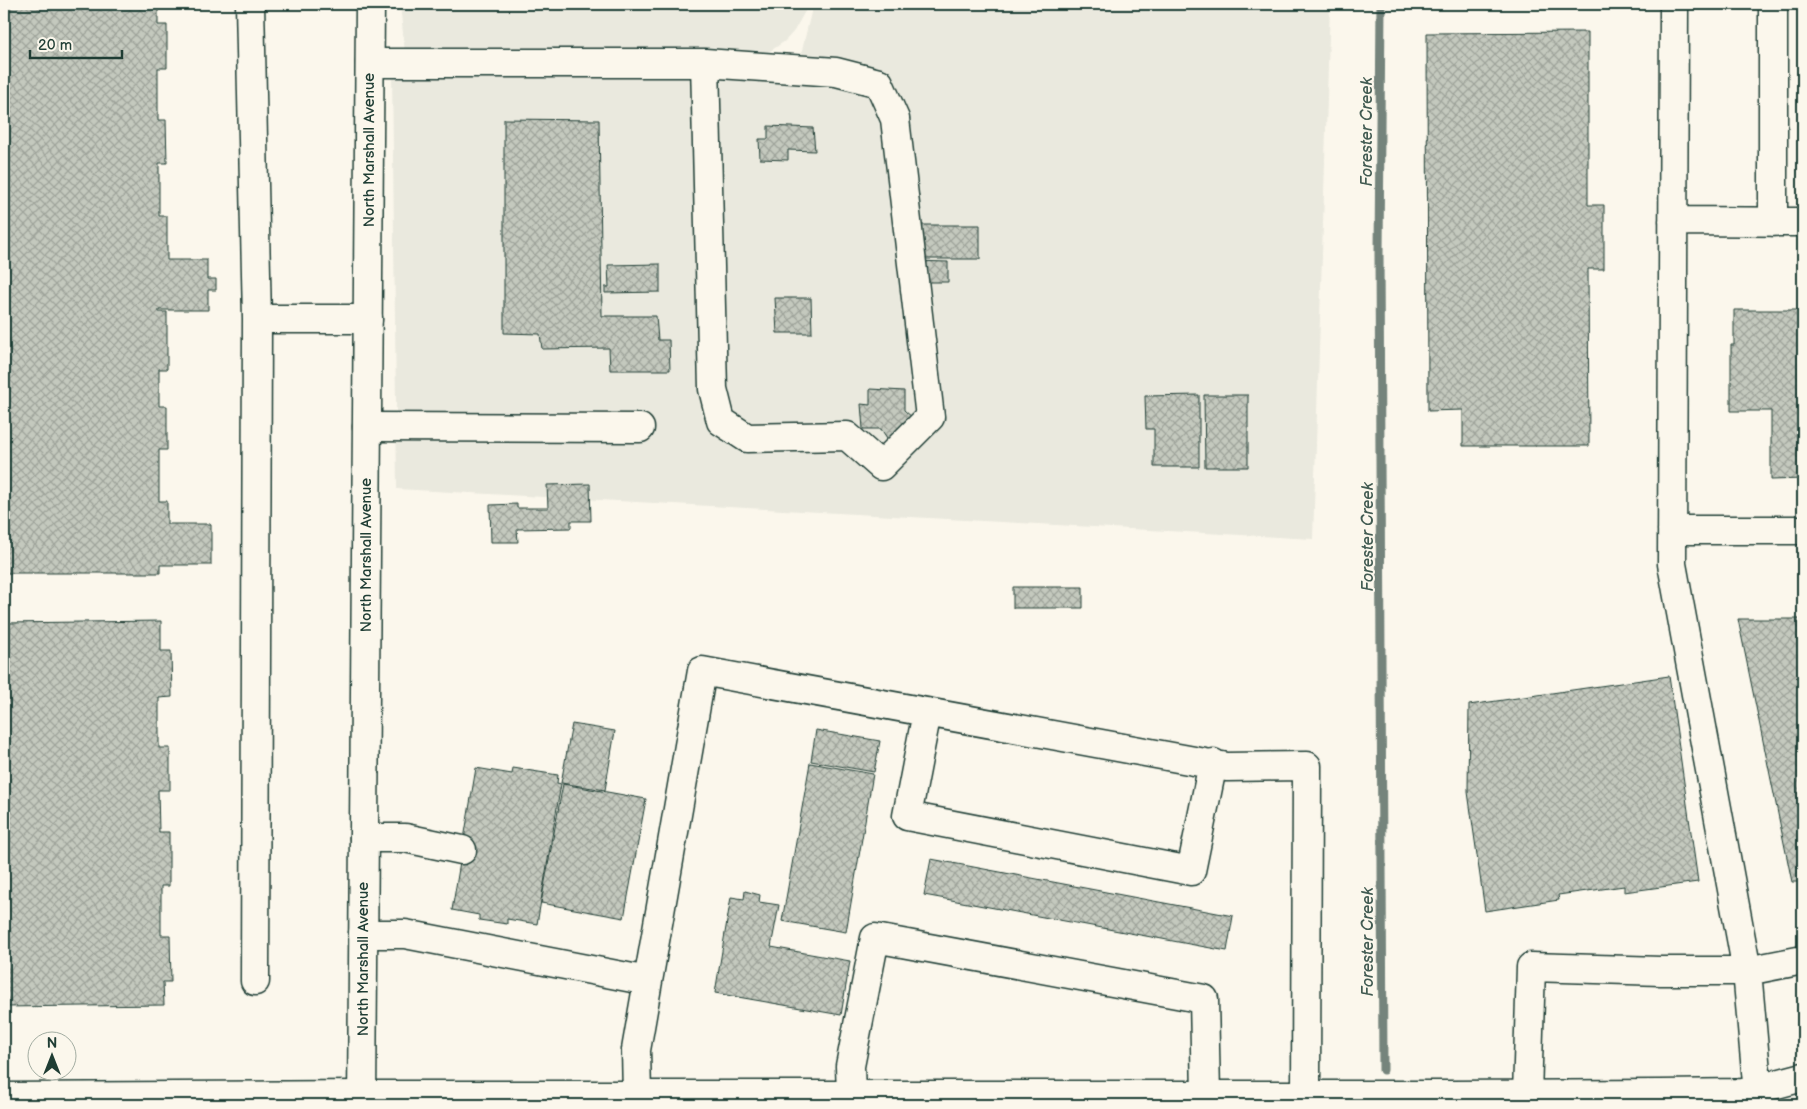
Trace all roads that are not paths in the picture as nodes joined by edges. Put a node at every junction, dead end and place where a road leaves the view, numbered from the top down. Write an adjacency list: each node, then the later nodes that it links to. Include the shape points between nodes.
1 (250, 4): 10 (street)
2 (370, 4): 6 (street, North Marshall Avenue)
3 (1674, 4): 7 (street)
4 (1773, 4): 8 (street)
5 (705, 63): 5 (street, via 836,72 879,83 895,119 930,417 881,466 847,436 747,438 720,421 713,389); 6 (street)
6 (370, 64): 11 (street, North Marshall Avenue)
7 (1673, 221): 8 (street); 14 (street)
8 (1773, 222): 9 (street)
9 (1803, 222)
10 (257, 320): 11 (street); 23 (street)
11 (368, 320): 12 (street, North Marshall Avenue)
12 (367, 427): 13 (street); 18 (street, North Marshall Avenue)
13 (640, 428)
14 (1672, 530): 15 (street); 22 (street, via 1672,564)
15 (1803, 530)
16 (927, 712): 17 (street); 17 (street, via 907,816 1191,871); 24 (street, via 702,671)
17 (1213, 763): 32 (street, via 1227,766 1307,766)
18 (364, 838): 19 (street, via 405,838); 20 (street, North Marshall Avenue)
19 (462, 850)
20 (363, 934): 24 (street, via 405,934); 33 (street, North Marshall Avenue)
21 (1803, 960): 22 (street)
22 (1747, 971): 29 (street, via 1531,967); 30 (street)
23 (254, 981)
24 (648, 981): 26 (street, via 636,1050)
25 (1803, 1077): 30 (street)
26 (637, 1095): 33 (street); 34 (street)
27 (851, 1095): 28 (street, via 850,1066 875,938 1204,999); 34 (street); 35 (street)
28 (1206, 1095): 32 (street); 36 (street)
29 (1527, 1095): 32 (street); 37 (street)
30 (1758, 1097): 37 (street, via 1743,1093)
31 (4, 1098): 38 (street)
32 (1291, 1099)
33 (362, 1100): 38 (street)
34 (803, 1100)
35 (961, 1100): 36 (street)
36 (1026, 1100)
37 (1661, 1100)
38 (189, 1101)

